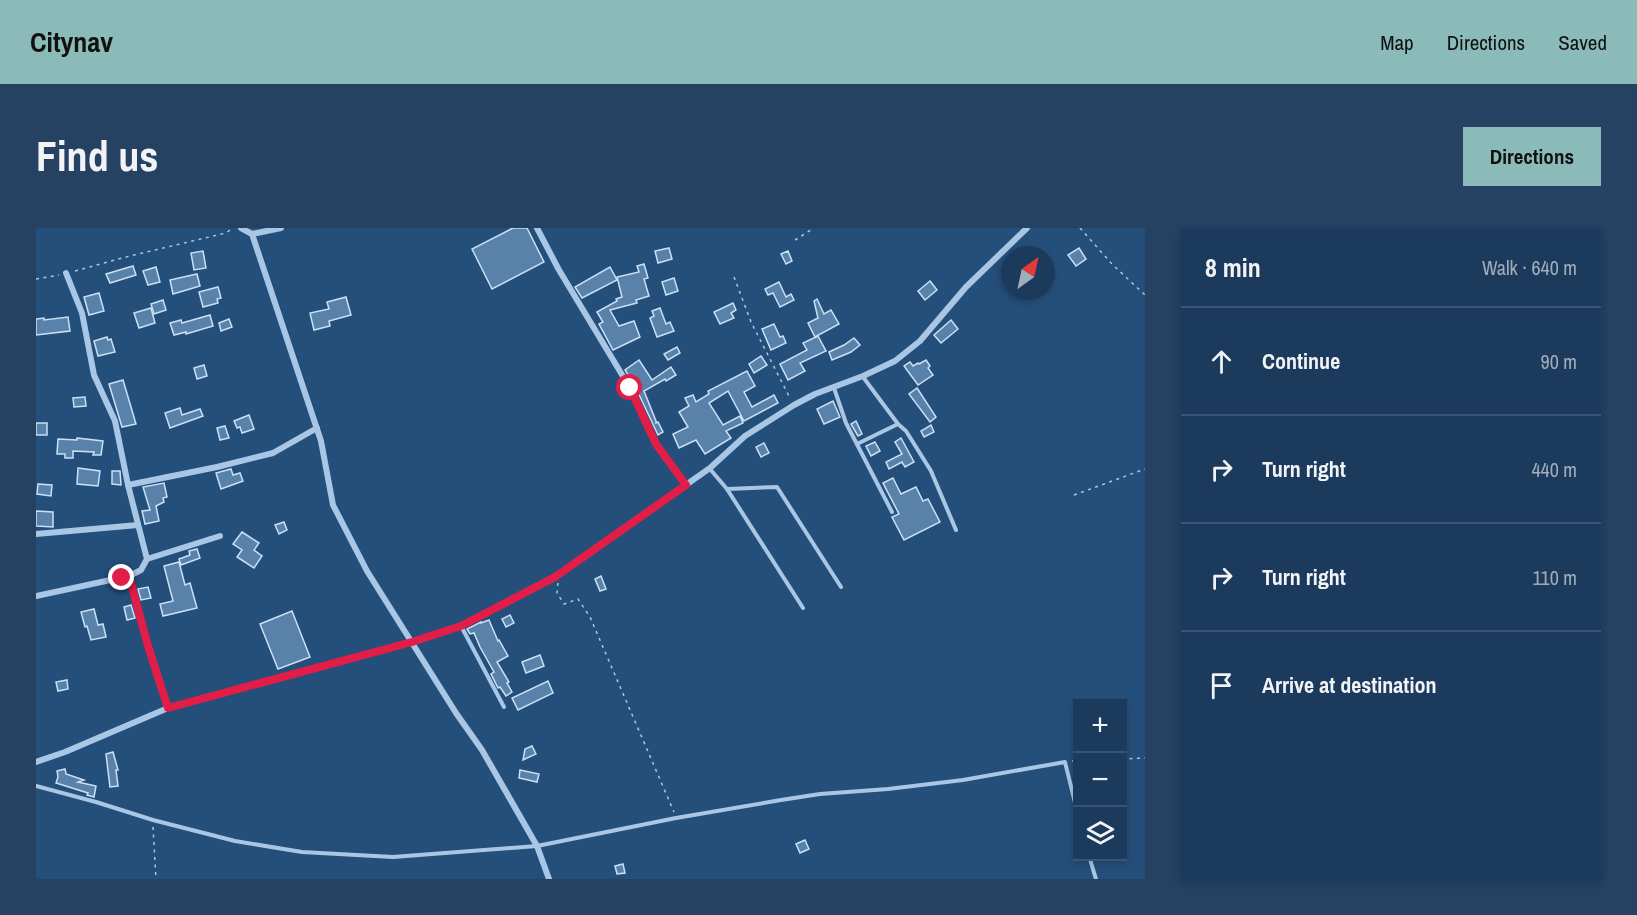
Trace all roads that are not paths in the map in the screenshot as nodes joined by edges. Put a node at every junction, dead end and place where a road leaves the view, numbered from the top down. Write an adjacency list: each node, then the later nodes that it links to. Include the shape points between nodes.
1 (241, 228): 5 (street)
2 (281, 228): 5 (street)
3 (537, 228): 14 (street, via 630,388 656,444)
4 (1027, 228): 7 (street, via 966,287 920,341 895,361)
5 (252, 234): 10 (street)
6 (66, 273): 13 (street, via 82,313 94,375 115,421)
7 (863, 376): 8 (street); 9 (lane)
8 (834, 388): 11 (lane); 12 (street, via 794,405 745,436)
9 (898, 424): 11 (lane); 18 (lane, via 931,471)
10 (317, 428): 13 (street, via 273,453); 27 (street, via 333,505 368,572)
11 (857, 444): 16 (lane)
12 (710, 468): 14 (street); 15 (lane)
13 (128, 485): 17 (street)
14 (686, 485): 26 (street, via 555,577)
15 (727, 489): 23 (lane, via 777,487); 25 (lane)
16 (892, 512)
17 (138, 525): 19 (street); 21 (street)
18 (956, 530)
19 (36, 534)
20 (220, 536): 21 (street)
21 (147, 559): 22 (street, via 141,570)
22 (129, 576): 24 (street); 29 (street)
23 (841, 587)
24 (36, 596)
25 (803, 608)
26 (461, 626): 27 (street); 28 (lane)
27 (412, 642): 29 (street); 33 (street, via 482,750)
28 (504, 707)
29 (168, 708): 30 (street)
30 (36, 762)
31 (36, 786): 33 (lane, via 235,841 302,852 393,857)
32 (1075, 807): 33 (lane, via 1065,762 963,780 820,794)
33 (537, 846): 35 (street)
34 (1091, 861): 36 (lane)
35 (549, 879)
36 (1096, 879)

